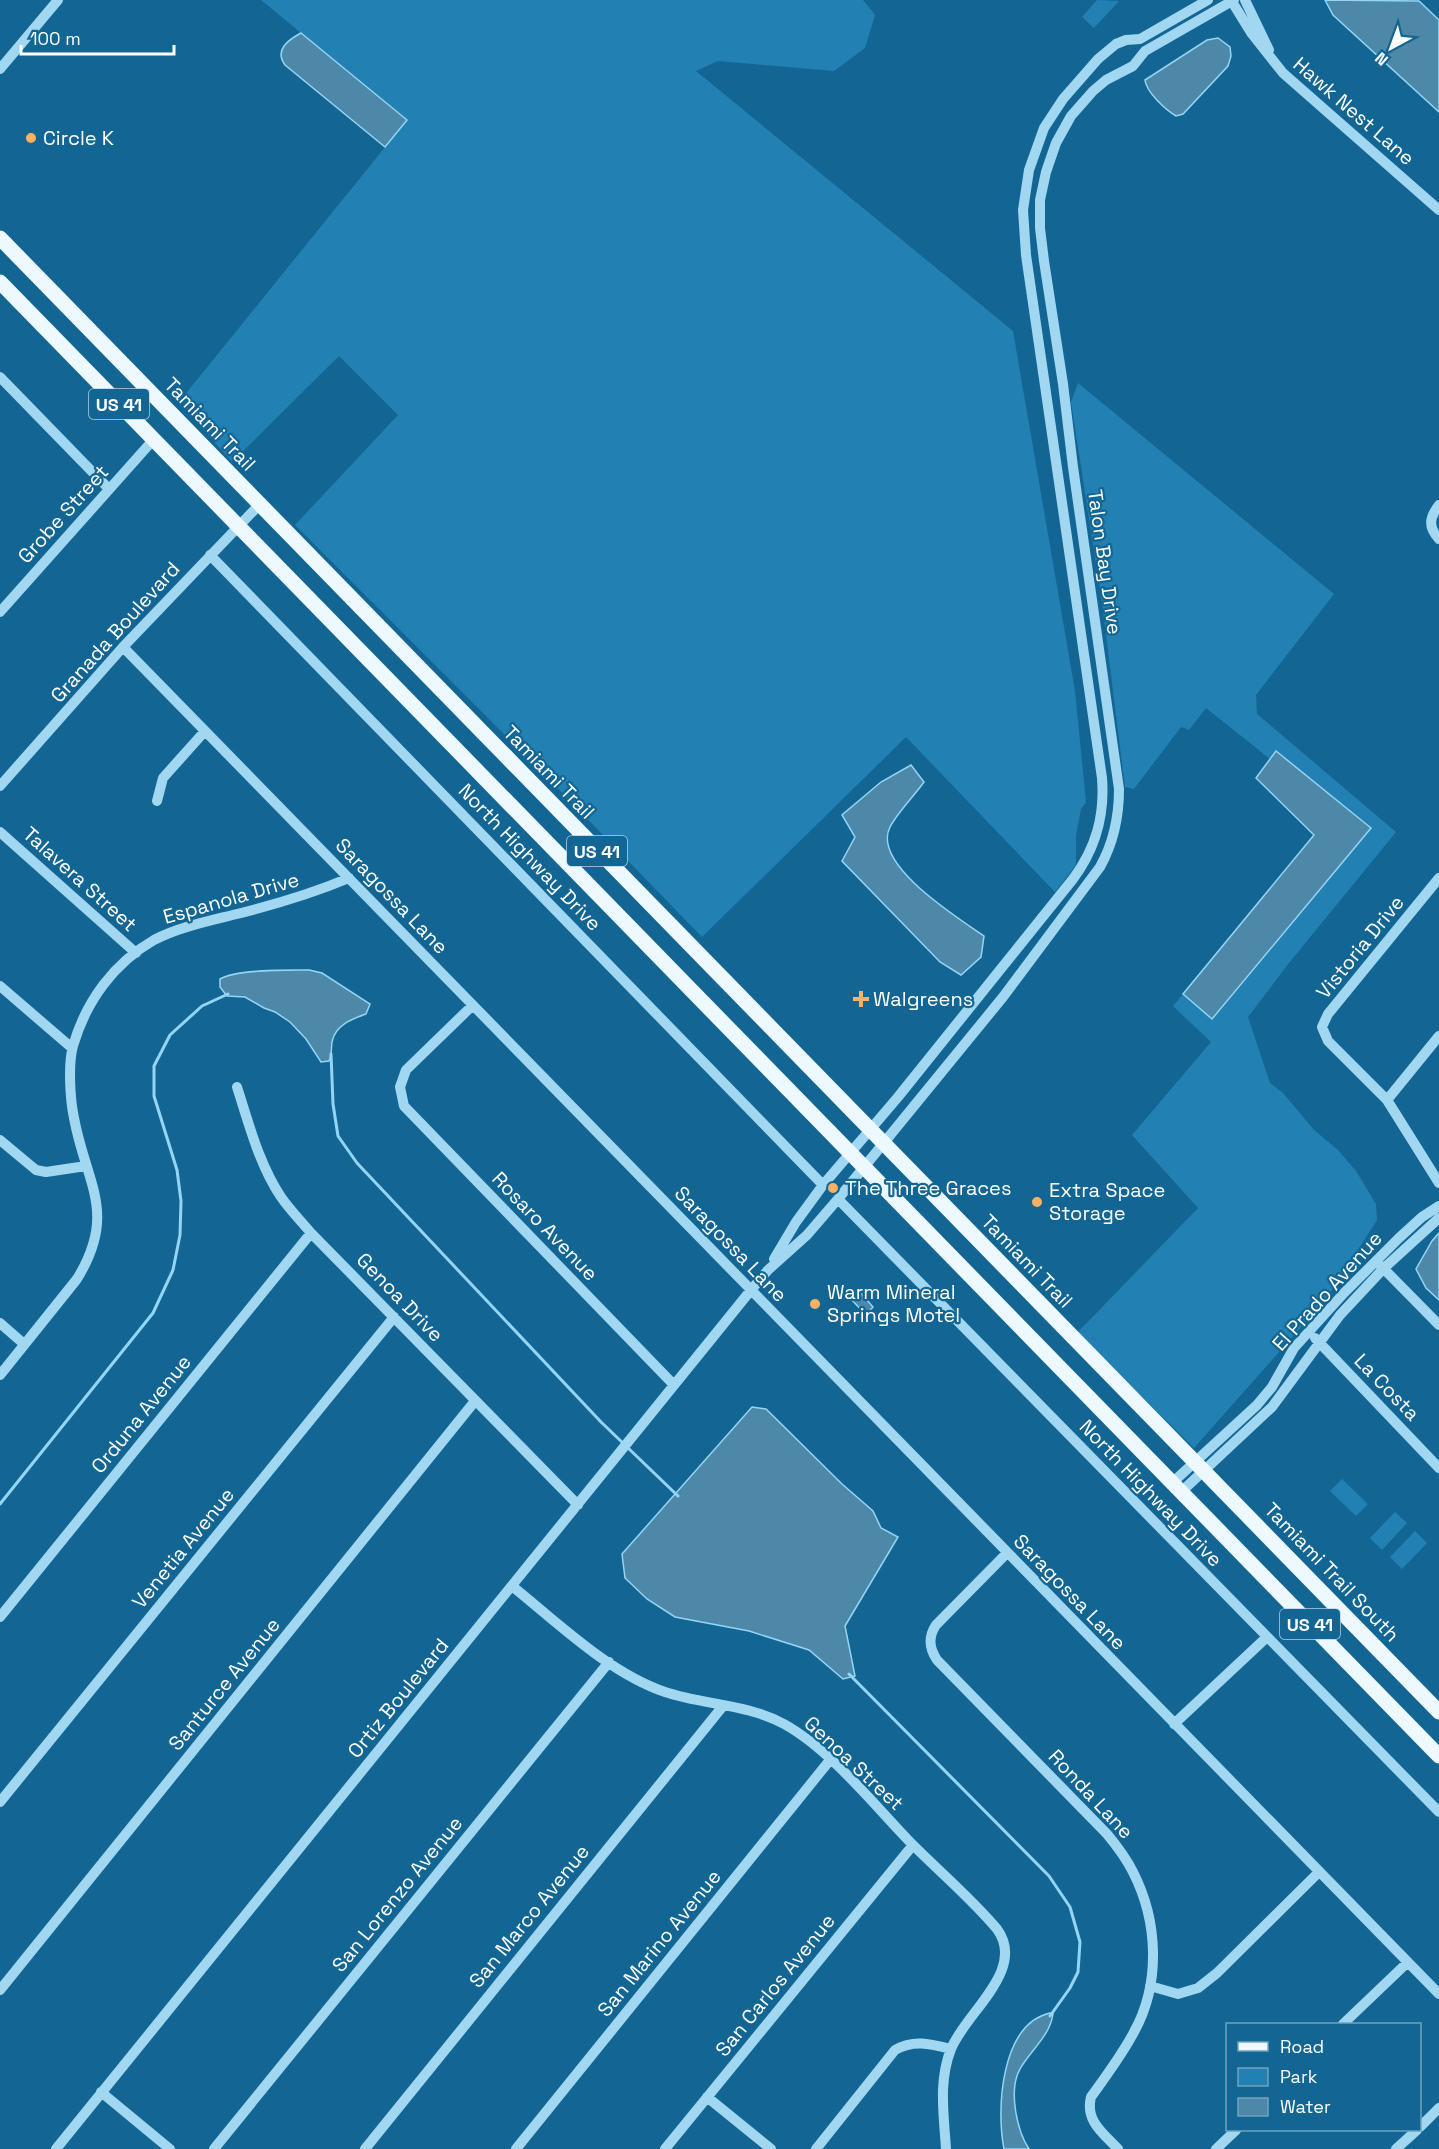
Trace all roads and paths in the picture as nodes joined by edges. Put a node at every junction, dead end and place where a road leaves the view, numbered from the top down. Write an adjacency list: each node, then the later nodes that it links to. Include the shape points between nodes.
1 (58, 0): 9 (street)
2 (1208, 0): 5 (street, Talon Bay Drive, via 1140,39)
3 (1232, 0): 6 (street, Talon Bay Drive, via 1145,51); 8 (street, Hawk Nest Lane)
4 (1245, 0): 8 (street, Hawk Nest Lane)
5 (1126, 40): 6 (street); 7 (street, Talon Bay Drive)
6 (1138, 59): 10 (street, Talon Bay Drive)
7 (1097, 60): 10 (street); 37 (street, Talon Bay Drive, via 1044,128 1029,170 1023,210 1026,255 1102,778 1102,818 1093,846 1079,870)
8 (1274, 62): 11 (street, Hawk Nest Lane)
9 (0, 69)
10 (1110, 78): 39 (street, Talon Bay Drive, via 1084,99 1061,133 1046,172 1040,213 1116,757 1117,822 1108,852 1091,881 1003,997)
11 (1439, 210)
12 (0, 238): 17 (main road, Tamiami Trail / US 41)
13 (0, 282): 15 (main road, US 41)
14 (0, 376): 16 (street)
15 (154, 439): 16 (street, Grobe Street); 19 (main road, US 41)
16 (109, 489): 22 (street, Grobe Street)
17 (259, 505): 19 (street, Granada Boulevard); 37 (main road, Tamiami Trail / US 41)
18 (1439, 505): 20 (street, via 1430,523)
19 (238, 526): 21 (street, Granada Boulevard); 40 (main road, US 41)
20 (1439, 539)
21 (210, 555): 23 (street, Granada Boulevard); 44 (street, North Highway Drive)
22 (0, 612)
23 (123, 647): 24 (street, Saragossa Lane); 25 (street, Granada Boulevard)
24 (205, 731): 26 (street, via 163,778); 28 (street, Saragossa Lane)
25 (0, 786)
26 (157, 801)
27 (0, 832): 30 (street, Talavera Street)
28 (350, 878): 30 (street, Espanola Drive, via 304,897 177,931); 32 (street, Saragossa Lane)
29 (1439, 878): 36 (street, Vistoria Drive, via 1323,1024 1326,1038)
30 (135, 952): 34 (street, Espanola Drive, via 97,992)
31 (0, 986): 34 (street)
32 (473, 1005): 51 (street, Saragossa Lane); 59 (street, Rosaro Avenue, via 408,1067 401,1080 401,1099 410,1113)
33 (1439, 1036): 36 (street)
34 (72, 1048): 41 (street, Espanola Drive, via 70,1093)
35 (237, 1087): 48 (street, Genoa Drive, via 273,1183)
36 (1387, 1100): 43 (street, Vistoria Drive)
37 (870, 1131): 39 (main road, Tamiami Trail / US 41); 40 (street, Talon Bay Drive)
38 (0, 1140): 41 (street, via 36,1170)
39 (883, 1143): 42 (street, Talon Bay Drive); 63 (main road, Tamiami Trail / US 41)
40 (850, 1153): 42 (main road, US 41); 44 (street, Ortiz Boulevard)
41 (86, 1166): 57 (street, Espanola Drive, via 98,1205 92,1252 77,1279)
42 (863, 1166): 45 (street, Ortiz Boulevard); 65 (main road, US 41)
43 (1439, 1183)
44 (823, 1185): 50 (street, Ortiz Boulevard)
45 (838, 1199): 50 (street, Ortiz Boulevard, via 807,1235); 70 (street, North Highway Drive)
46 (1439, 1206): 49 (street, El Prado Avenue, via 1422,1217)
47 (1439, 1218): 49 (street)
48 (312, 1233): 52 (street, Genoa Drive); 69 (street, Orduna Avenue)
49 (1379, 1265): 54 (street); 55 (street, El Prado Avenue); 56 (street)
50 (768, 1270): 51 (street, Ortiz Boulevard)
51 (751, 1290): 59 (street, Ortiz Boulevard); 67 (street, Saragossa Lane)
52 (394, 1317): 61 (street, Genoa Drive); 77 (street, Venetia Avenue)
53 (0, 1323): 57 (street)
54 (1439, 1325)
55 (1309, 1332): 56 (street, La Costa); 60 (street, El Prado Avenue, via 1288,1356)
56 (1318, 1342): 62 (street); 64 (street, La Costa)
57 (24, 1344): 58 (street, Espanola Drive)
58 (0, 1375)
59 (674, 1385): 66 (street, Ortiz Boulevard)
60 (1267, 1393): 62 (street); 63 (street, El Prado Avenue)
61 (475, 1401): 66 (street, Genoa Drive); 83 (street, Santurce Avenue)
62 (1277, 1401): 63 (street, via 1254,1426)
63 (1199, 1467): 65 (street); 73 (main road, Tamiami Trail South / US 41)
64 (1439, 1468)
65 (1177, 1487): 75 (main road, US 41)
66 (578, 1505): 68 (street, Ortiz Boulevard)
67 (1007, 1553): 74 (street, Saragossa Lane); 82 (street, Ronda Lane, via 936,1625 930,1643 933,1653 1107,1834 1125,1858 1139,1885 1150,1922)
68 (512, 1586): 71 (street, Genoa Street); 87 (street, Ortiz Boulevard)
69 (0, 1617)
70 (1267, 1636): 74 (street); 78 (street, North Highway Drive)
71 (609, 1662): 72 (street, Genoa Street, via 666,1692); 95 (street, San Lorenzo Avenue)
72 (723, 1706): 76 (street, Genoa Street, via 782,1722); 96 (street, San Marco Avenue)
73 (1439, 1712)
74 (1174, 1724): 80 (street, Saragossa Lane)
75 (1439, 1756)
76 (830, 1760): 79 (street, Genoa Street); 97 (street, San Marino Avenue)
77 (0, 1802)
78 (1439, 1812)
79 (913, 1845): 86 (street, Genoa Street, via 1004,1940 1004,1967); 88 (street, San Carlos Avenue)
80 (1319, 1872): 81 (street, Saragossa Lane); 82 (street, via 1198,1988 1178,1994)
81 (1408, 1962): 84 (street, Saragossa Lane); 85 (street)
82 (1150, 1986): 102 (street, Ronda Lane, via 1135,2030 1089,2106 1099,2130)
83 (0, 1990)
84 (1439, 1994)
85 (1345, 2023)
86 (951, 2049): 100 (street, via 918,2043 895,2050); 101 (street, via 942,2096)
87 (101, 2092): 93 (street, Ortiz Boulevard); 94 (street)
88 (707, 2097): 98 (street, San Carlos Avenue); 99 (street)
89 (1439, 2108): 90 (street)
90 (1421, 2125)
91 (1235, 2131): 103 (street)
92 (1415, 2131): 104 (street)
93 (56, 2149)
94 (170, 2149)
95 (214, 2149)
96 (364, 2149)
97 (516, 2149)
98 (665, 2149)
99 (771, 2149)
100 (816, 2149)
101 (946, 2149)
102 (1118, 2149)
103 (1216, 2149)
104 (1396, 2149)

